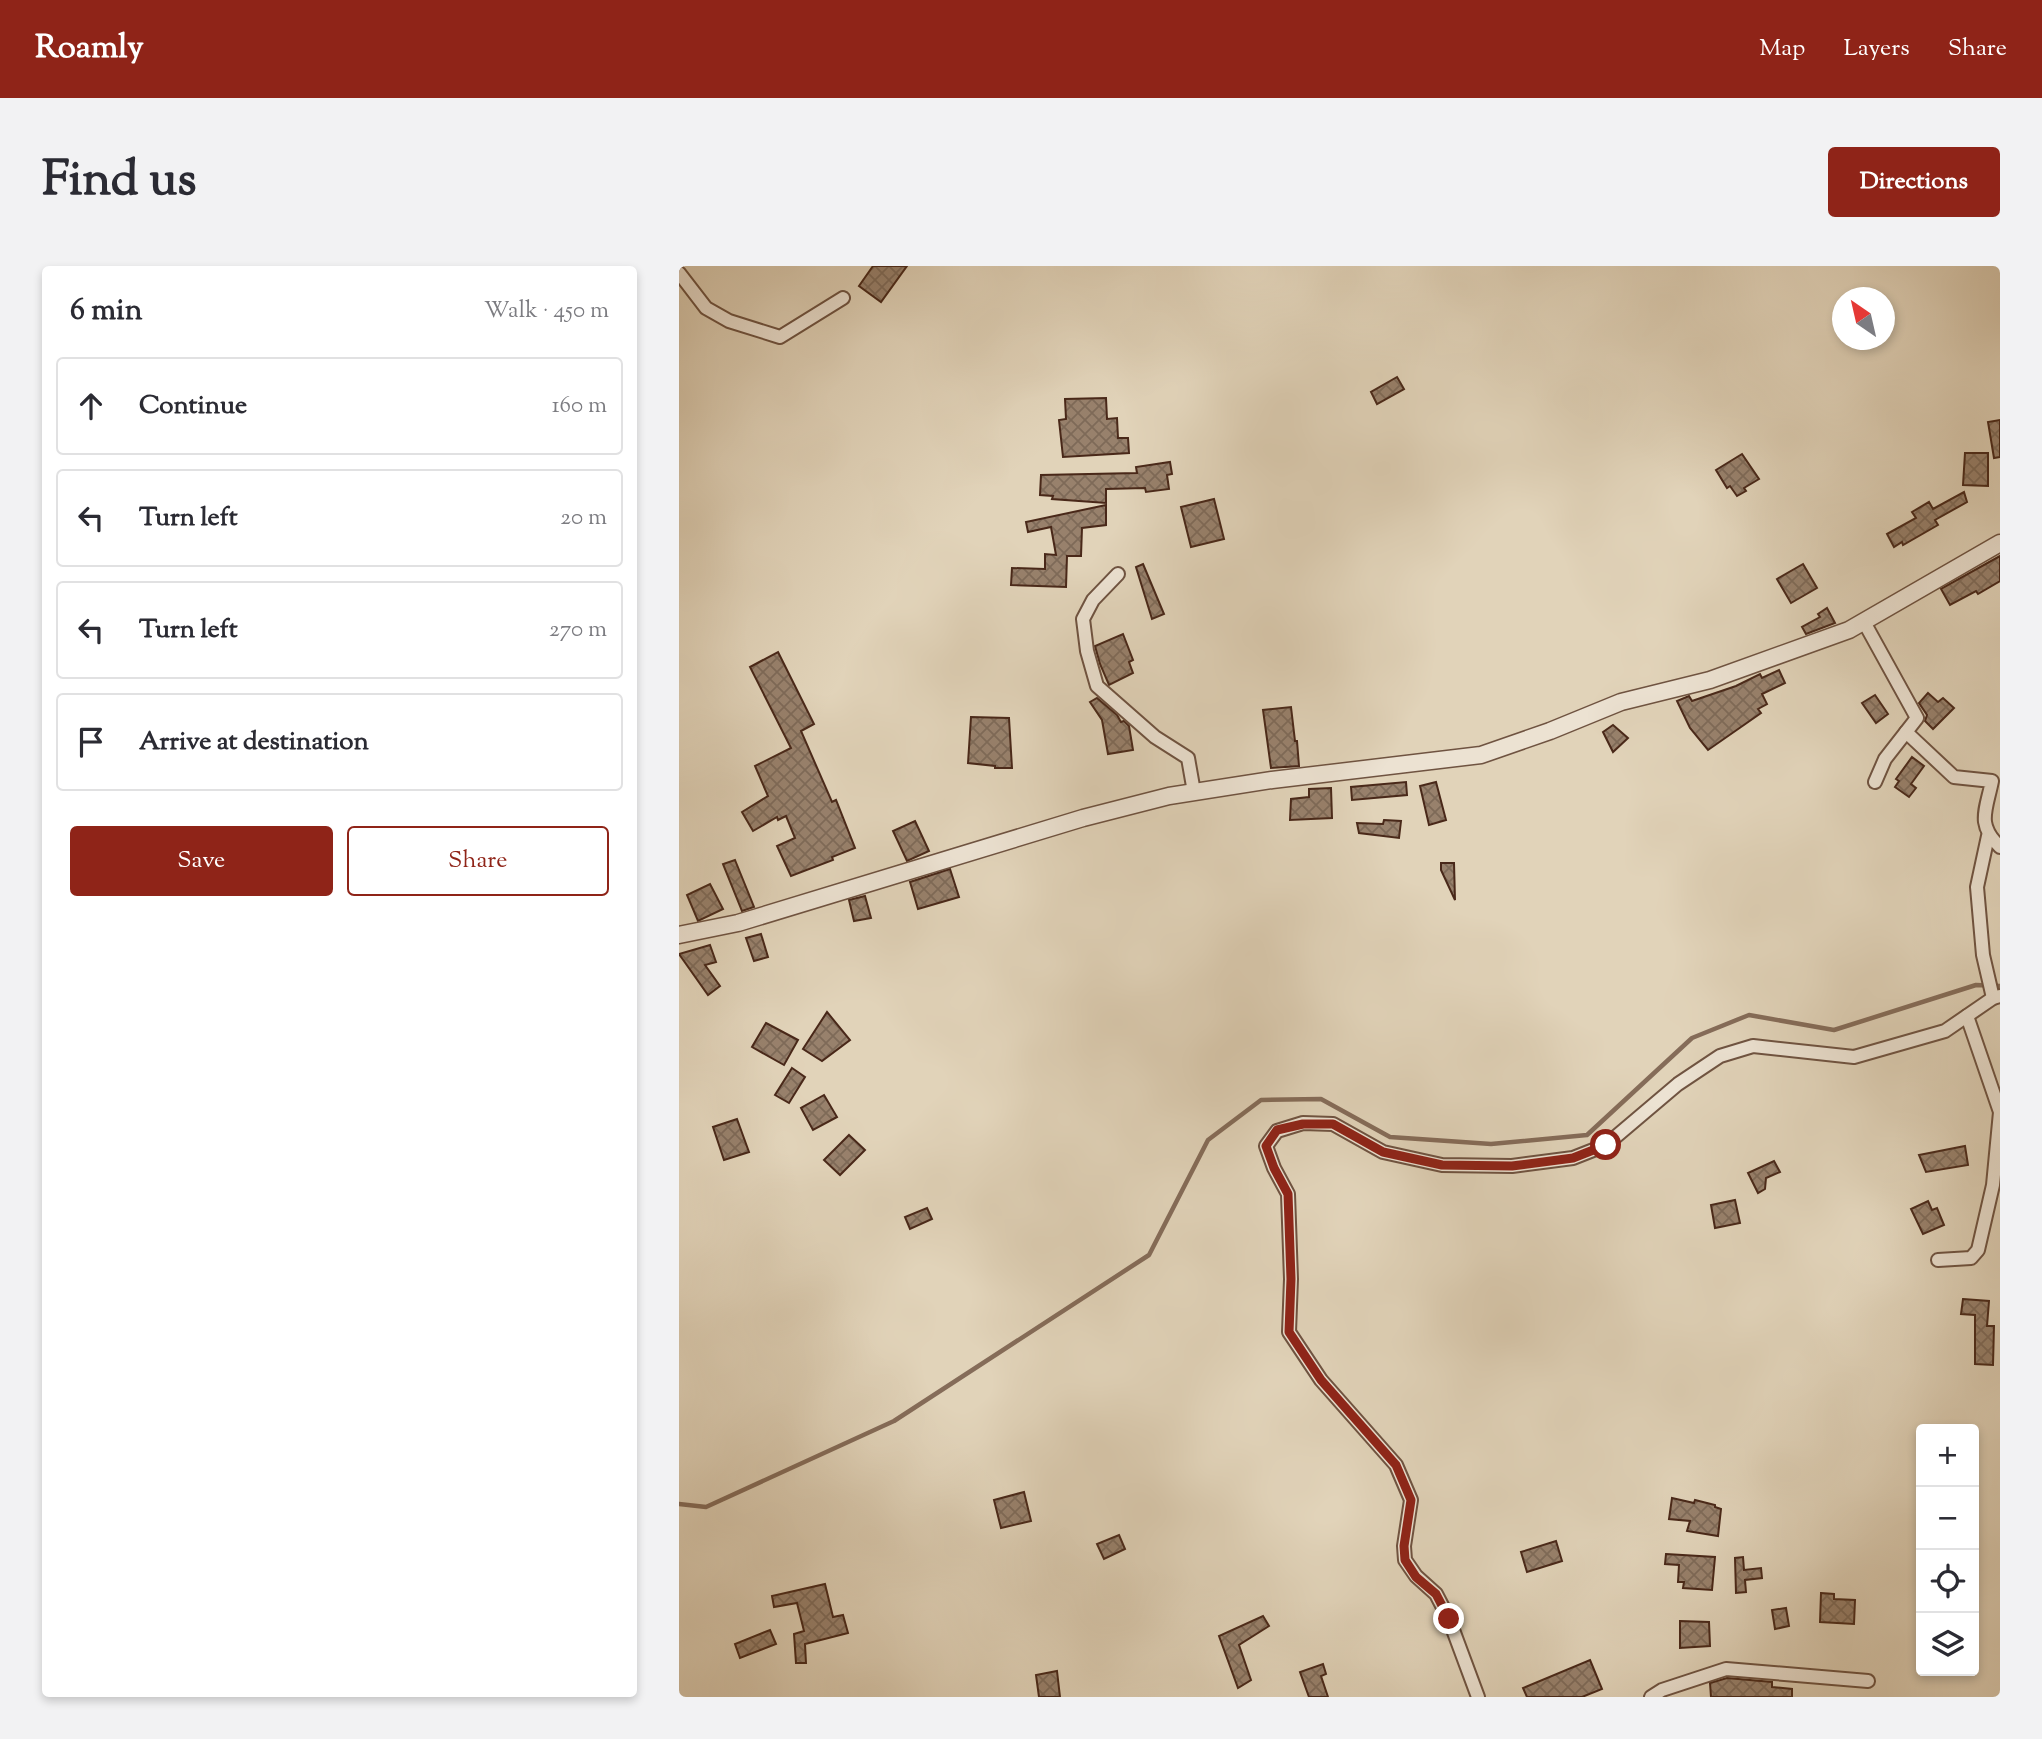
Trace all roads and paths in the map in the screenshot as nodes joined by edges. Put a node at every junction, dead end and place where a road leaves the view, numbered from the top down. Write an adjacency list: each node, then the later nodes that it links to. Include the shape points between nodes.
1 (679, 273): 2 (street, via 706,308 729,321 780,337)
2 (843, 298)
3 (2000, 543): 5 (street)
4 (1118, 574): 8 (street, via 1093,600 1083,619 1097,686 1154,737 1188,758)
5 (1864, 622): 6 (street, via 1917,718); 8 (street, via 1710,680 1621,702 1481,755)
6 (1906, 732): 7 (street, via 1885,759); 9 (street, via 1954,777 1992,781 1984,825)
7 (1875, 782)
8 (1194, 792): 11 (street, via 1083,818 738,923)
9 (1988, 836): 10 (street); 12 (street, via 1977,887 1986,972)
10 (2000, 847)
11 (679, 935)
12 (1994, 995): 13 (street)
13 (1967, 1016): 14 (street, via 2000,1112 1993,1185 1978,1250 1971,1258); 16 (street, via 1945,1031 1854,1057 1753,1046 1720,1056 1678,1084 1606,1145 1573,1158 1512,1166 1442,1165 1383,1152 1333,1124 1277,1130 1266,1146 1288,1194 1289,1332 1321,1380 1396,1465 1411,1500 1405,1560 1436,1594)
14 (1938, 1260)
15 (1868, 1681): 17 (street, via 1726,1669)
16 (1478, 1697)
17 (1651, 1697)

